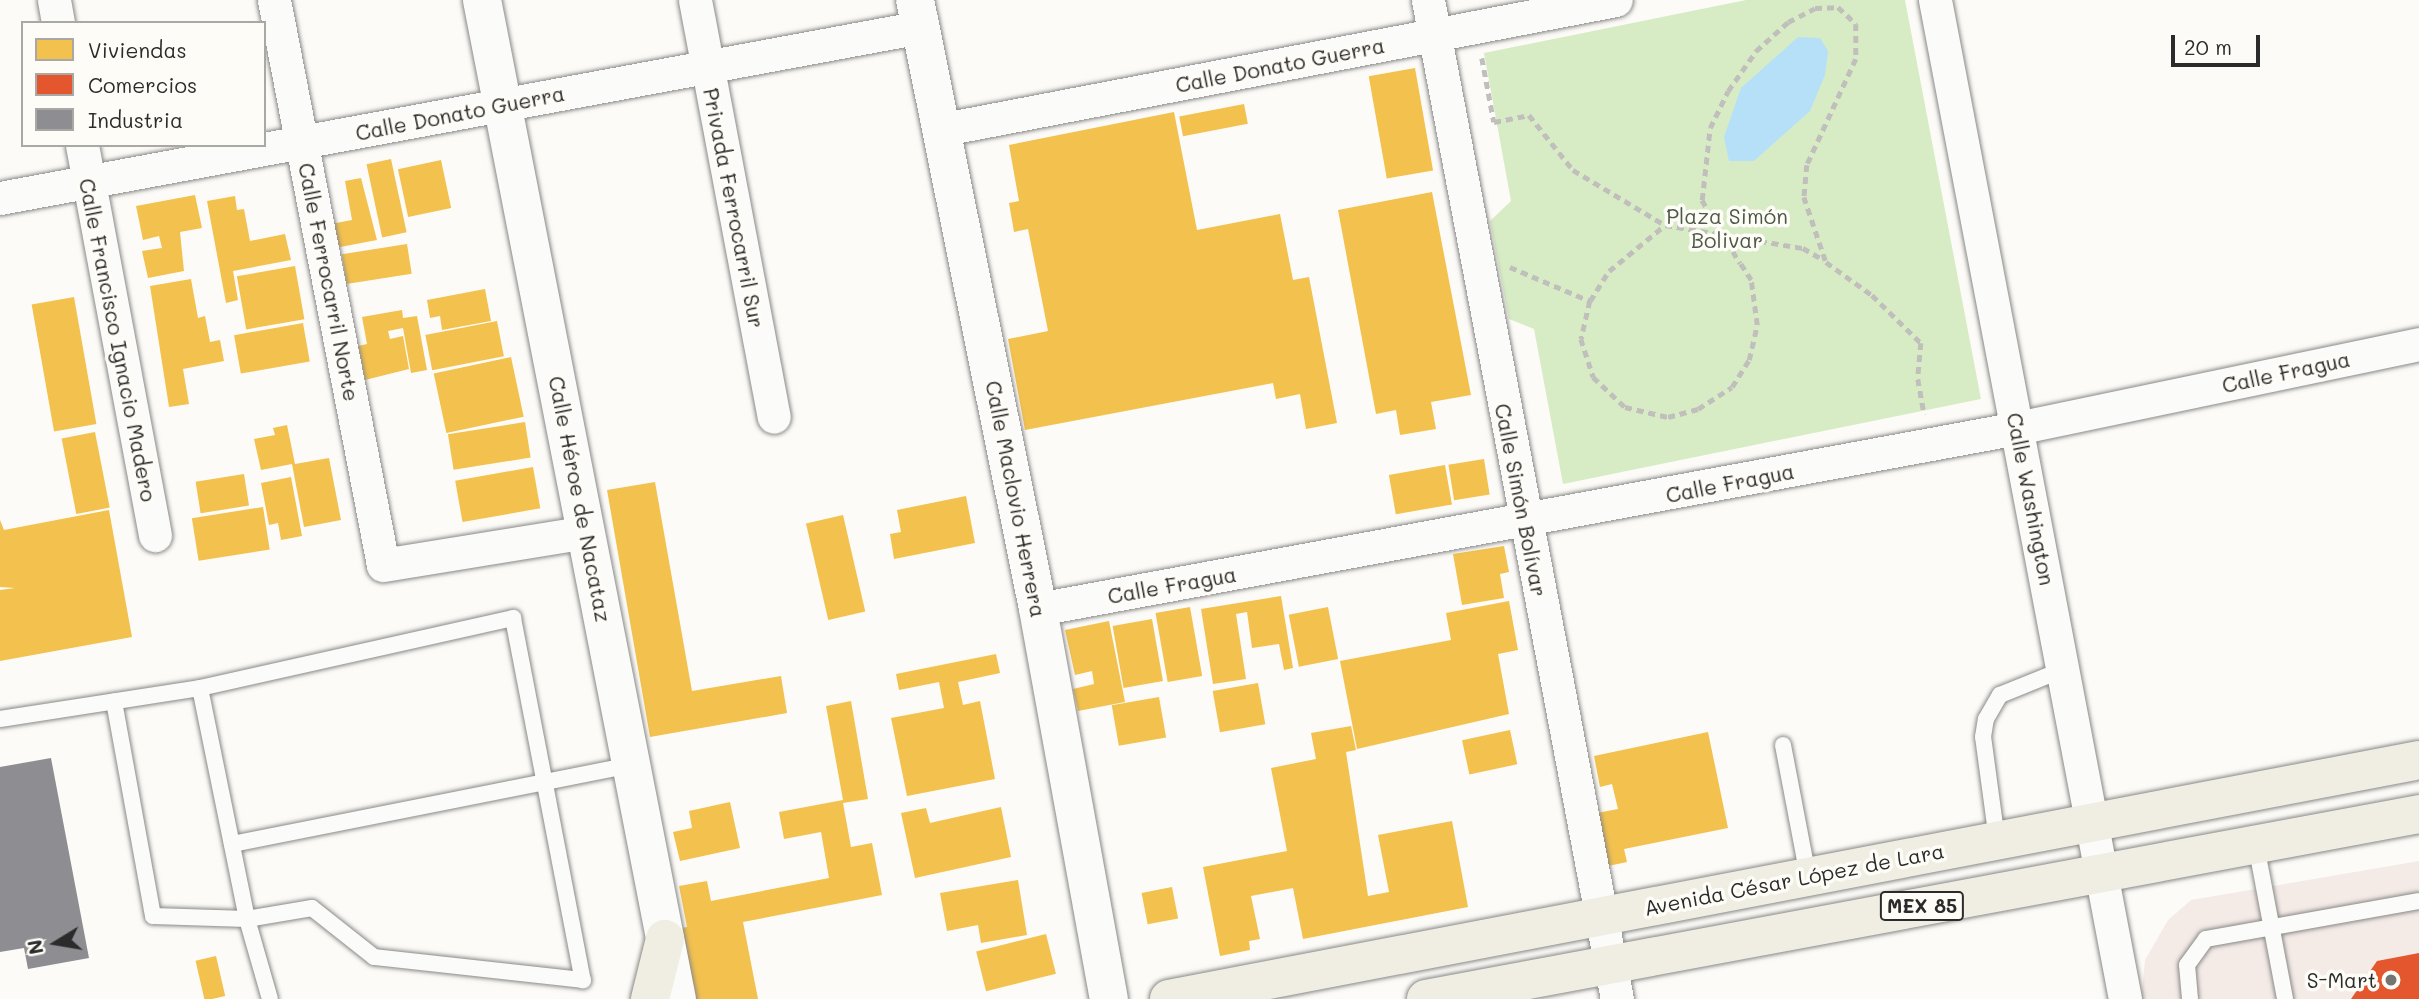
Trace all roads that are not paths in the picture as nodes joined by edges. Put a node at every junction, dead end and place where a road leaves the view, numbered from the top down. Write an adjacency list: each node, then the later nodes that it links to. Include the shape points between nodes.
1 (54, 0): 9 (street)
2 (274, 0): 14 (street, Calle Ferrocarril Norte)
3 (482, 0): 12 (street, Calle Héroe de Nacataz)
4 (695, 0): 11 (street, Privada Ferrocarril Sur)
5 (1428, 0): 10 (street, Calle Simón Bolívar)
6 (1616, 0): 10 (street, Calle Donato Guerra)
7 (1935, 0): 20 (street, Calle Washington)
8 (918, 14): 11 (street, Calle Donato Guerra); 13 (street, Calle Maclovio Herrera)
9 (58, 21)
10 (1435, 35): 13 (street, Calle Donato Guerra); 21 (street, Calle Simón Bolívar)
11 (707, 68): 12 (street, Calle Donato Guerra); 19 (street, Privada Ferrocarril Sur)
12 (501, 104): 14 (street, Calle Donato Guerra); 22 (street, Calle Héroe de Nacataz)
13 (944, 130): 24 (street, Calle Maclovio Herrera)
14 (302, 144): 16 (street, Calle Donato Guerra); 22 (street, Calle Ferrocarril Norte, via 383,565)
15 (82, 147): 16 (street, Calle Francisco Ignacio Madero)
16 (89, 184): 17 (street, Calle Donato Guerra); 23 (street, Calle Francisco Ignacio Madero)
17 (0, 198)
18 (2419, 344): 20 (street, Calle Fragua)
19 (774, 417)
20 (2017, 428): 21 (street, Calle Fragua); 25 (street, Calle Washington)
21 (1524, 522): 24 (street, Calle Fragua); 41 (street, Calle Simón Bolívar)
22 (587, 532): 31 (street, Calle Héroe de Nacataz)
23 (155, 535)
24 (1038, 609): 49 (street, Calle Maclovio Herrera)
25 (2064, 669): 34 (street, Calle Washington); 35 (lane, via 2000,695 1986,719 1983,737)
26 (200, 688): 27 (lane); 32 (lane, via 513,618); 36 (lane)
27 (114, 702): 28 (lane); 42 (lane, via 153,916)
28 (0, 719)
29 (1783, 745): 39 (lane)
30 (2419, 760): 34 (main road, Avenida César López de Lara / MEX 85)
31 (631, 765): 32 (lane); 44 (street, Calle Héroe de Nacataz)
32 (543, 783): 36 (lane); 42 (lane, via 583,980 374,957 312,908)
33 (2419, 814): 37 (main road, MEX 85)
34 (2092, 822): 35 (main road, Avenida César López de Lara / MEX 85); 38 (street, Calle Washington)
35 (1997, 840): 39 (main road, Avenida César López de Lara / MEX 85)
36 (232, 844): 42 (lane)
37 (2256, 845): 38 (main road, MEX 85); 43 (lane)
38 (2102, 874): 45 (main road, MEX 85); 53 (street, Calle Washington)
39 (1808, 876): 41 (main road, Avenida César López de Lara / MEX 85)
40 (2419, 901): 43 (lane)
41 (1602, 916): 45 (street, Calle Simón Bolívar); 50 (main road, Avenida César López de Lara / MEX 85)
42 (247, 919): 46 (lane)
43 (2272, 927): 54 (lane, via 2206,940 2187,965); 55 (lane)
44 (665, 939): 47 (main road); 48 (street, Calle Héroe de Nacataz)
45 (1611, 962): 51 (main road, MEX 85); 52 (street, Calle Simón Bolívar)
46 (270, 999)
47 (650, 999)
48 (677, 999)
49 (1109, 999)
50 (1169, 999)
51 (1426, 999)
52 (1617, 999)
53 (2125, 999)
54 (2190, 999)
55 (2285, 999)

